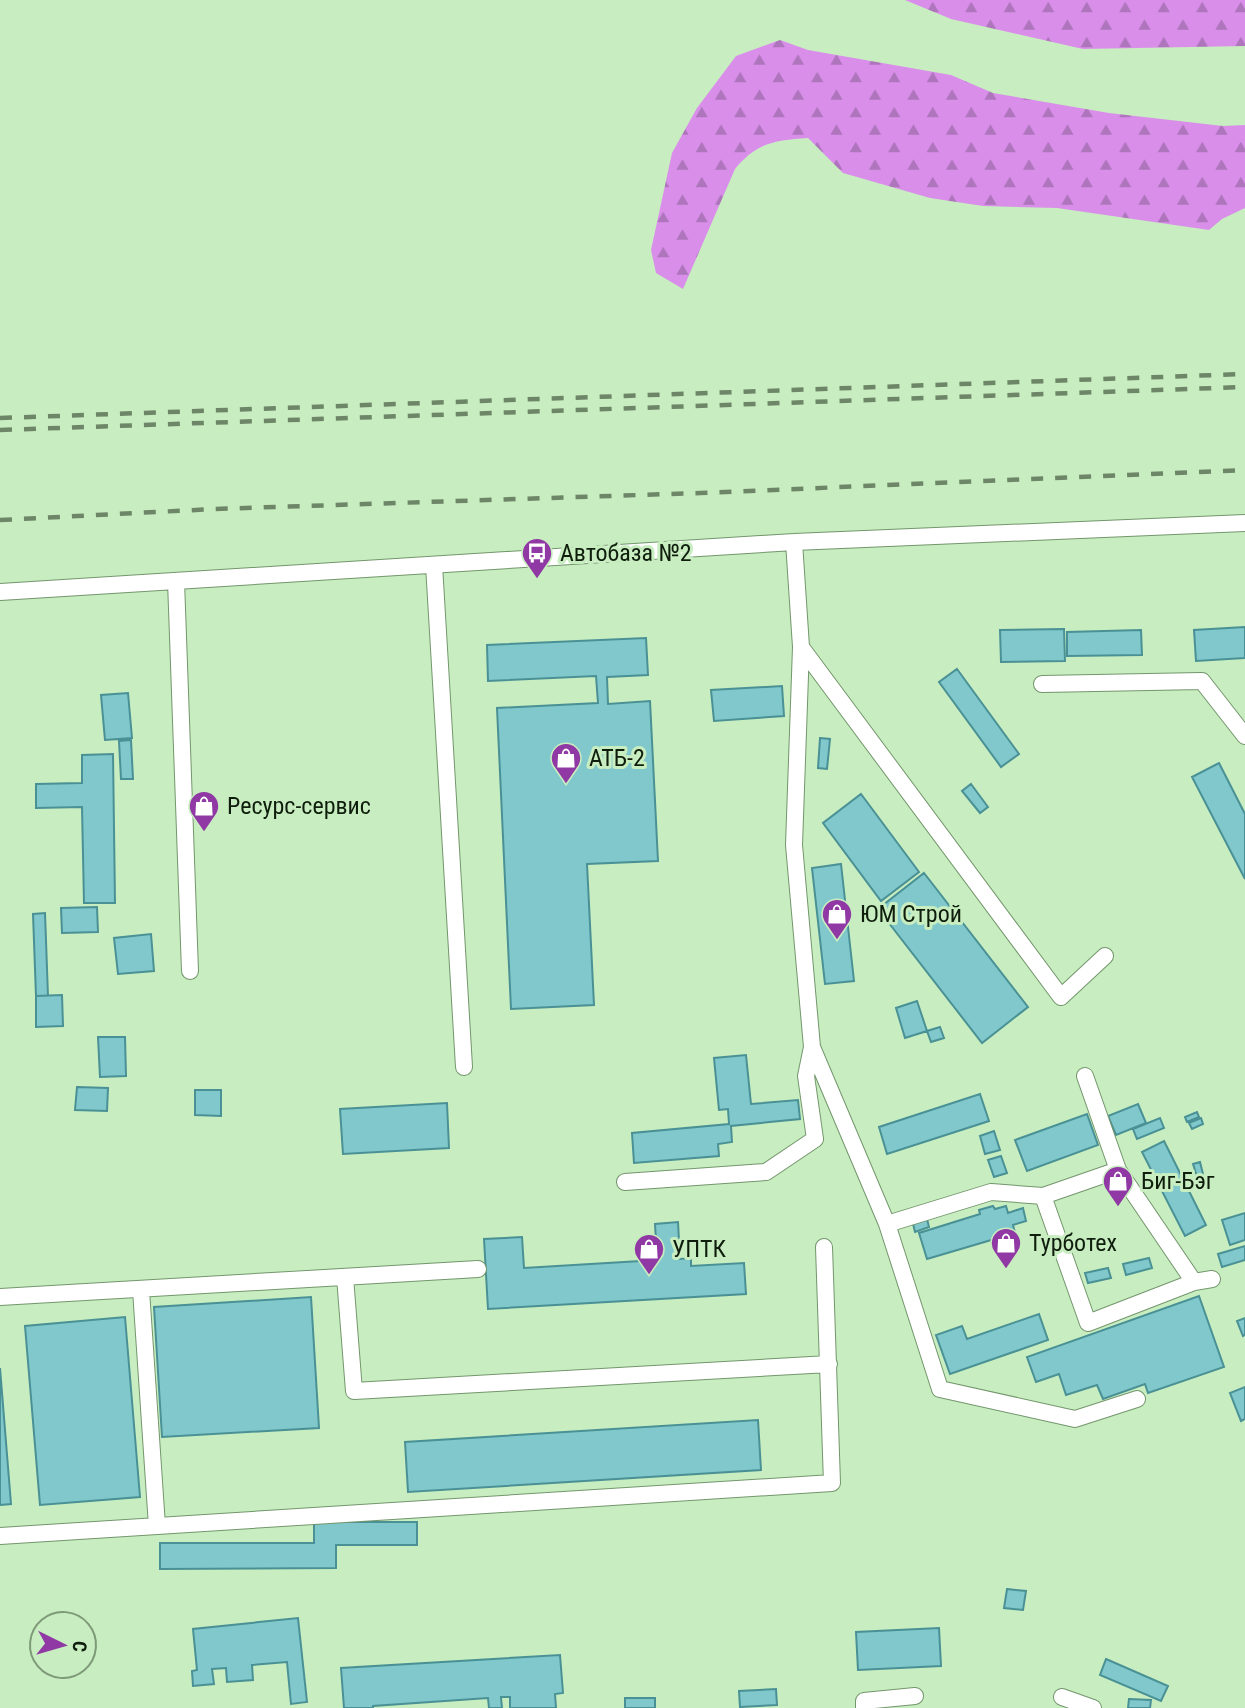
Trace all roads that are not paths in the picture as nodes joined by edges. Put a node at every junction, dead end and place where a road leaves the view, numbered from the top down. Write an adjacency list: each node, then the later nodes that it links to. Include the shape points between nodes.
1 (1245, 523): 2 (street)
2 (794, 542): 3 (street); 6 (street)
3 (434, 565): 4 (street); 12 (street)
4 (176, 581): 5 (street); 10 (street)
5 (0, 592)
6 (802, 647): 9 (street, via 1061,997); 11 (street, via 794,845)
7 (1042, 684): 8 (street, via 1202,681)
8 (1245, 736)
9 (1105, 956)
10 (190, 971)
11 (812, 1047): 15 (street, via 806,1076 814,1139 766,1172); 17 (street)
12 (464, 1067)
13 (1085, 1076): 14 (street)
14 (1118, 1170): 16 (street); 22 (street)
15 (625, 1182)
16 (1043, 1196): 17 (street, via 991,1192); 22 (street, via 1088,1323)
17 (887, 1224): 26 (street, via 940,1390 1075,1419)
18 (824, 1247): 25 (street)
19 (478, 1269): 20 (street)
20 (345, 1277): 23 (street); 25 (street, via 354,1391)
21 (1212, 1279): 22 (street)
22 (1194, 1282)
23 (141, 1290): 24 (street); 27 (street)
24 (0, 1297)
25 (829, 1364): 27 (street, via 832,1483)
26 (1137, 1399)
27 (157, 1526): 28 (street)
28 (0, 1536)
29 (915, 1696): 31 (street, via 864,1701)
30 (1062, 1697): 32 (street)
31 (864, 1708)
32 (1093, 1708)

